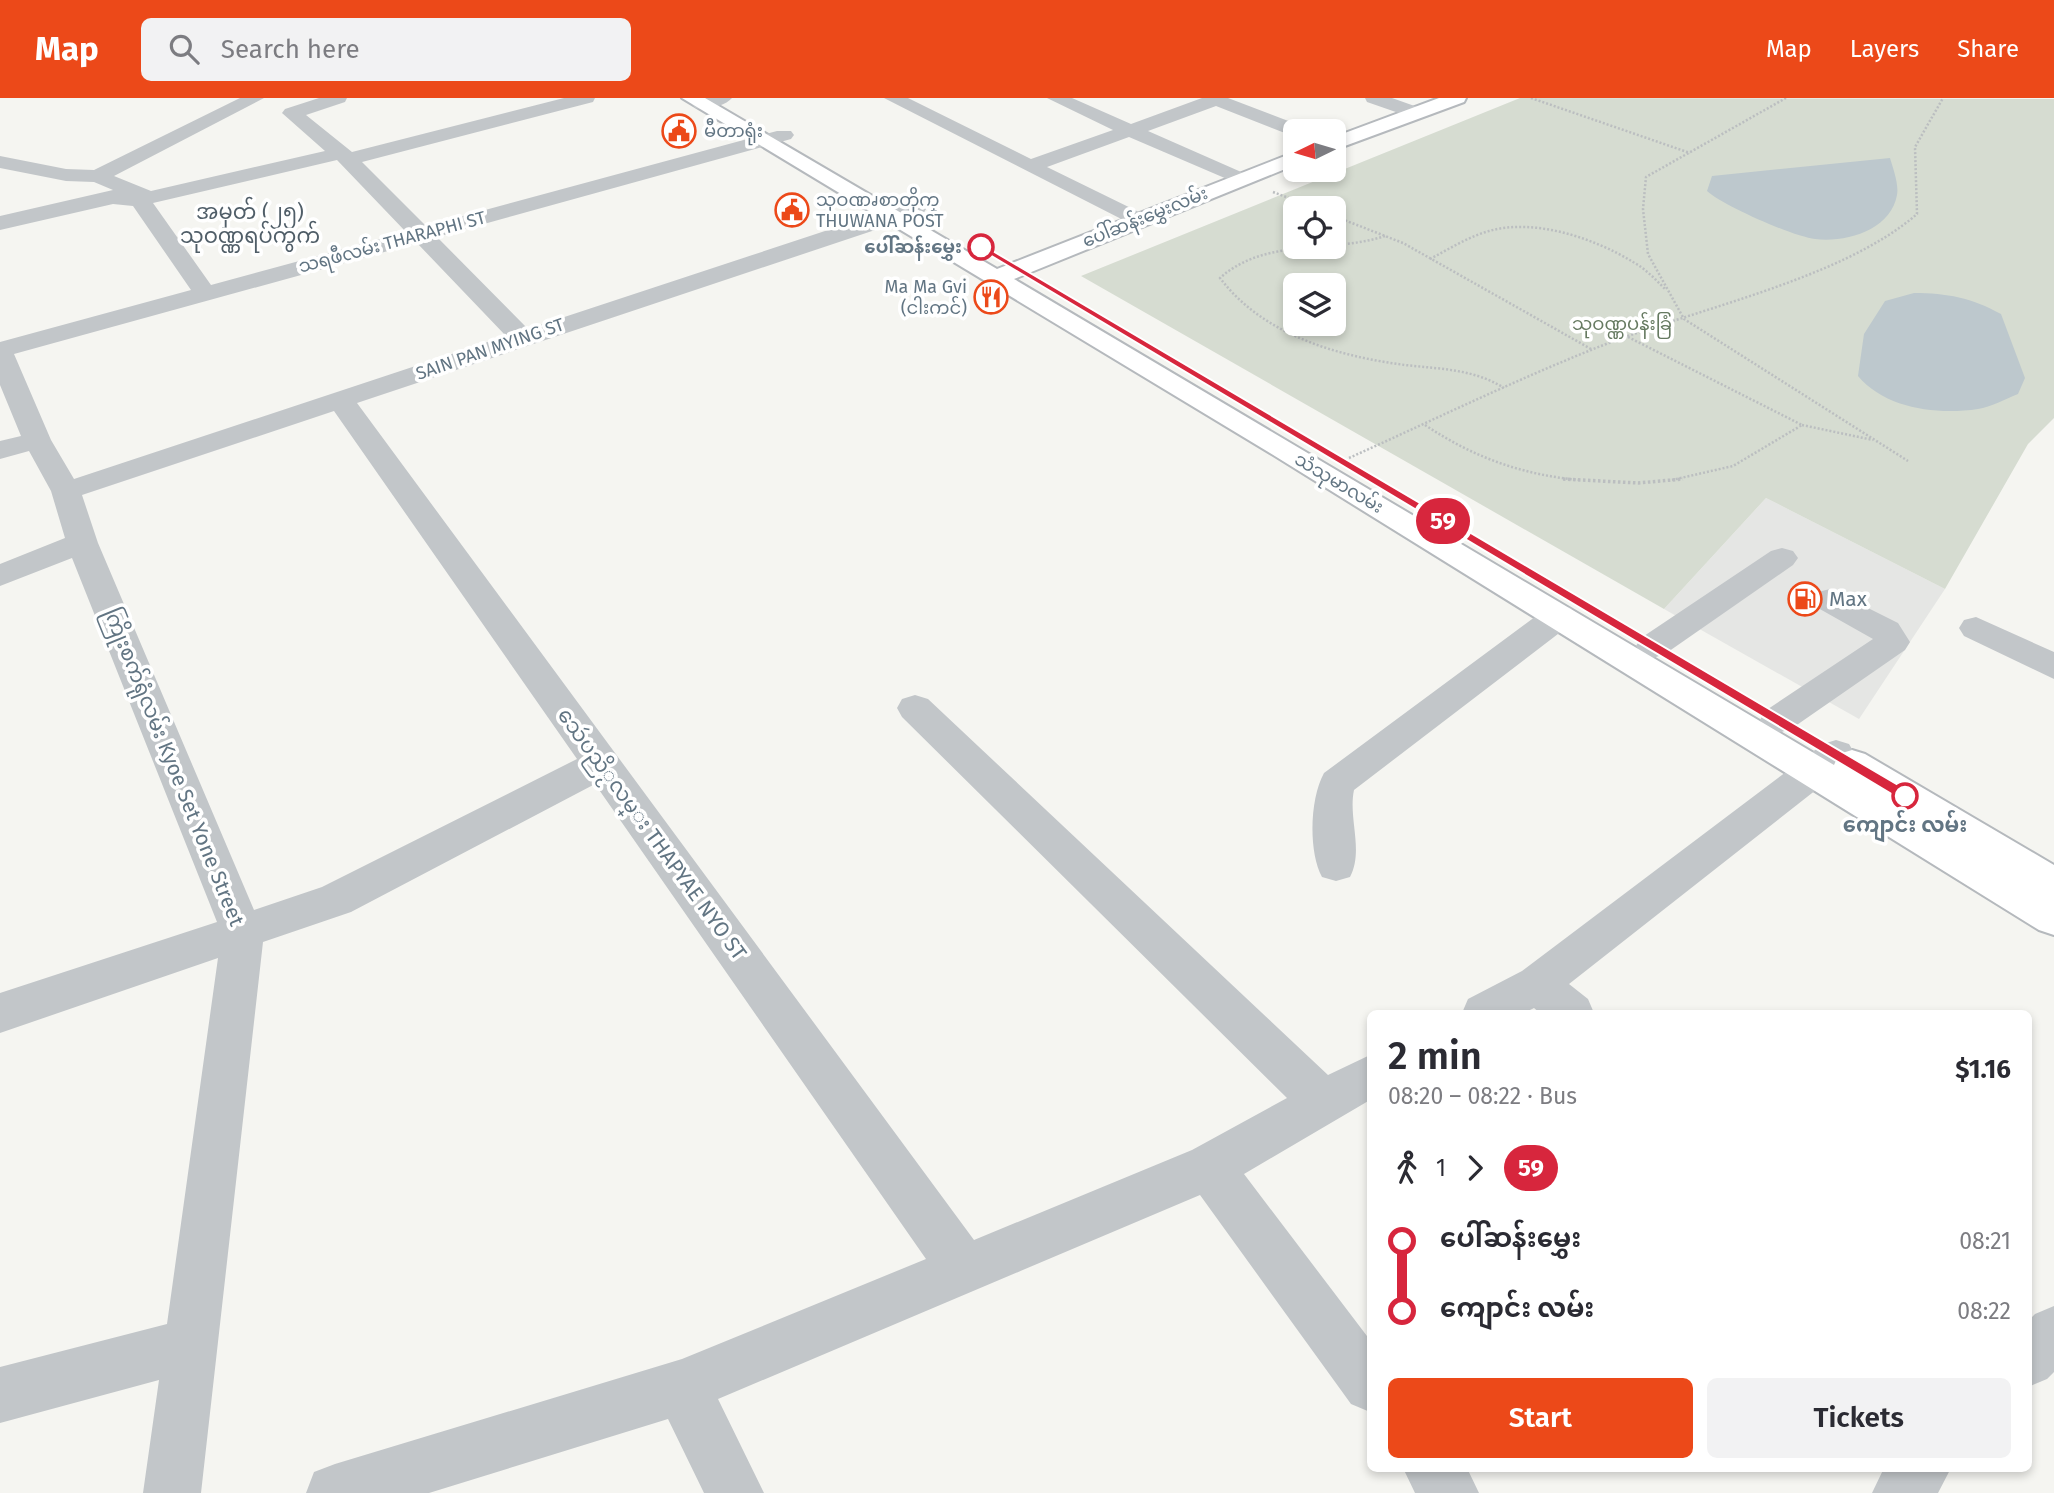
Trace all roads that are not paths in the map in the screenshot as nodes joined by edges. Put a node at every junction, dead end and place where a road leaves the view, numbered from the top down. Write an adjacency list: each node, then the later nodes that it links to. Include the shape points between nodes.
1 (255, 98): 19 (street)
2 (337, 98): 15 (street, via 292,113)
3 (586, 98): 15 (street)
4 (893, 98): 18 (street)
5 (1056, 98): 12 (street)
6 (1374, 98): 10 (street)
7 (1457, 98): 10 (main road)
8 (710, 99): 13 (main road, သံသုမာလမ်း)
9 (1214, 99): 11 (street); 12 (street)
10 (1416, 113): 14 (main road)
11 (1283, 126)
12 (1129, 130): 18 (street); 20 (street)
13 (775, 138): 22 (main road, သံသုမာလမ်း); 25 (street, သရဖီလမ်း THARAPHI ST)
14 (1346, 139)
15 (344, 156): 21 (street); 25 (street)
16 (0, 162): 19 (street)
17 (1283, 163): 20 (main road, ပေါ်ဆန်းမွှေးလမ်း)
18 (1030, 166): 23 (street)
19 (97, 176): 21 (street)
20 (1241, 179): 23 (main road, ပေါ်ဆန်းမွှေးလမ်း)
21 (145, 199): 24 (street, via 113,197); 27 (street)
22 (904, 212): 26 (main road, သံသုမာလမ်း); 28 (street, SAIN PAN MYING ST)
23 (1137, 220): 26 (main road, ပေါ်ဆန်းမွှေးလမ်း)
24 (0, 223)
25 (421, 234): 27 (street, သရဖီလမ်း THARAPHI ST); 28 (street)
26 (1007, 273): 37 (main road, သံသုမာလမ်း); 39 (main road, သံသုမာလမ်း, via 1342,461)
27 (205, 293): 29 (street, သရဖီလမ်း THARAPHI ST)
28 (522, 338): 30 (street, SAIN PAN MYING ST)
29 (0, 352): 31 (street, ကြိုးစက်ရုံလမ်း Kyoe Set Yone Street)
30 (340, 400): 32 (street, SAIN PAN MYING ST); 44 (street, သေဴပညိႂလမ္း THAPYAE NYO ST)
31 (18, 445): 32 (street, ကြိုးစက်ရုံလမ်း Kyoe Set Yone Street)
32 (66, 491): 33 (street, ကြိုးစက်ရုံလမ်း Kyoe Set Yone Street)
33 (82, 543): 35 (street); 48 (street, ကြိုးစက်ရုံလမ်း Kyoe Set Yone Street)
34 (1782, 558): 39 (street)
35 (0, 576)
36 (1830, 600): 42 (street, via 1886,631 1893,642)
37 (1559, 616): 43 (main road, သံသုမာလမ်း); 45 (street, via 1336,783 1332,803)
38 (1976, 628): 40 (street)
39 (1653, 646): 42 (main road, သံသုမာလမ်း)
40 (2054, 667)
41 (915, 708): 54 (street)
42 (1778, 720): 43 (main road, သံသုမာလမ်း)
43 (1826, 763): 46 (main road, သံသုမာလမ်း); 47 (main road, သံသုမာလမ်း); 49 (street)
44 (601, 764): 48 (street, via 336,900); 56 (street, သေဴပညိႂလမ္း THAPYAE NYO ST)
45 (1336, 865)
46 (2054, 885)
47 (2054, 918)
48 (243, 933): 52 (street); 58 (street, ကြိုးစက်ရုံလမ်း Kyoe Set Yone Street)
49 (1537, 984): 50 (street); 51 (street)
50 (1489, 1010)
51 (1568, 1010)
52 (0, 1013)
53 (1367, 1078): 54 (street)
54 (1324, 1102): 55 (street)
55 (1209, 1167): 56 (street); 60 (street)
56 (964, 1269): 61 (street)
57 (2054, 1333): 59 (street)
58 (190, 1345): 62 (street); 64 (street, ကြိုးစက်ရုံလမ်း Kyoe Set Yone Street)
59 (2032, 1356)
60 (1367, 1381)
61 (681, 1387): 65 (street); 66 (street)
62 (0, 1395)
63 (1435, 1472): 67 (street)
64 (172, 1493)
65 (335, 1493)
66 (735, 1493)
67 (1450, 1493)

